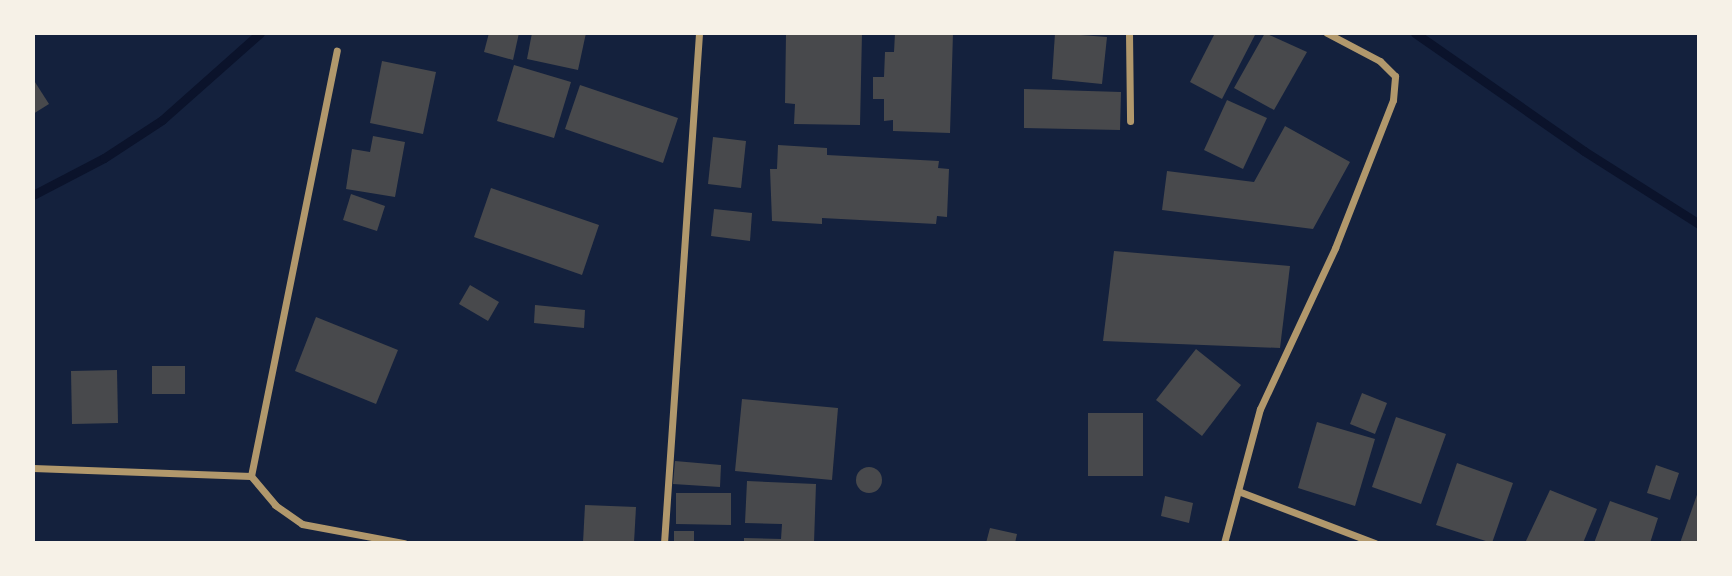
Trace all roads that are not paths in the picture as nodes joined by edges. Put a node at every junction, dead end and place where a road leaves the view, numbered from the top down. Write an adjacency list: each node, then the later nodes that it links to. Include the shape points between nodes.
1 (699, 33): 10 (street)
2 (1129, 33): 5 (street)
3 (1327, 33): 8 (street, via 1395,76 1393,100 1335,248 1260,409)
4 (337, 51): 7 (street)
5 (1130, 121)
6 (33, 468): 7 (street)
7 (251, 476): 9 (street, via 275,505 302,524)
8 (1238, 491): 11 (street); 12 (street)
9 (404, 543)
10 (664, 543)
11 (1224, 543)
12 (1375, 543)

